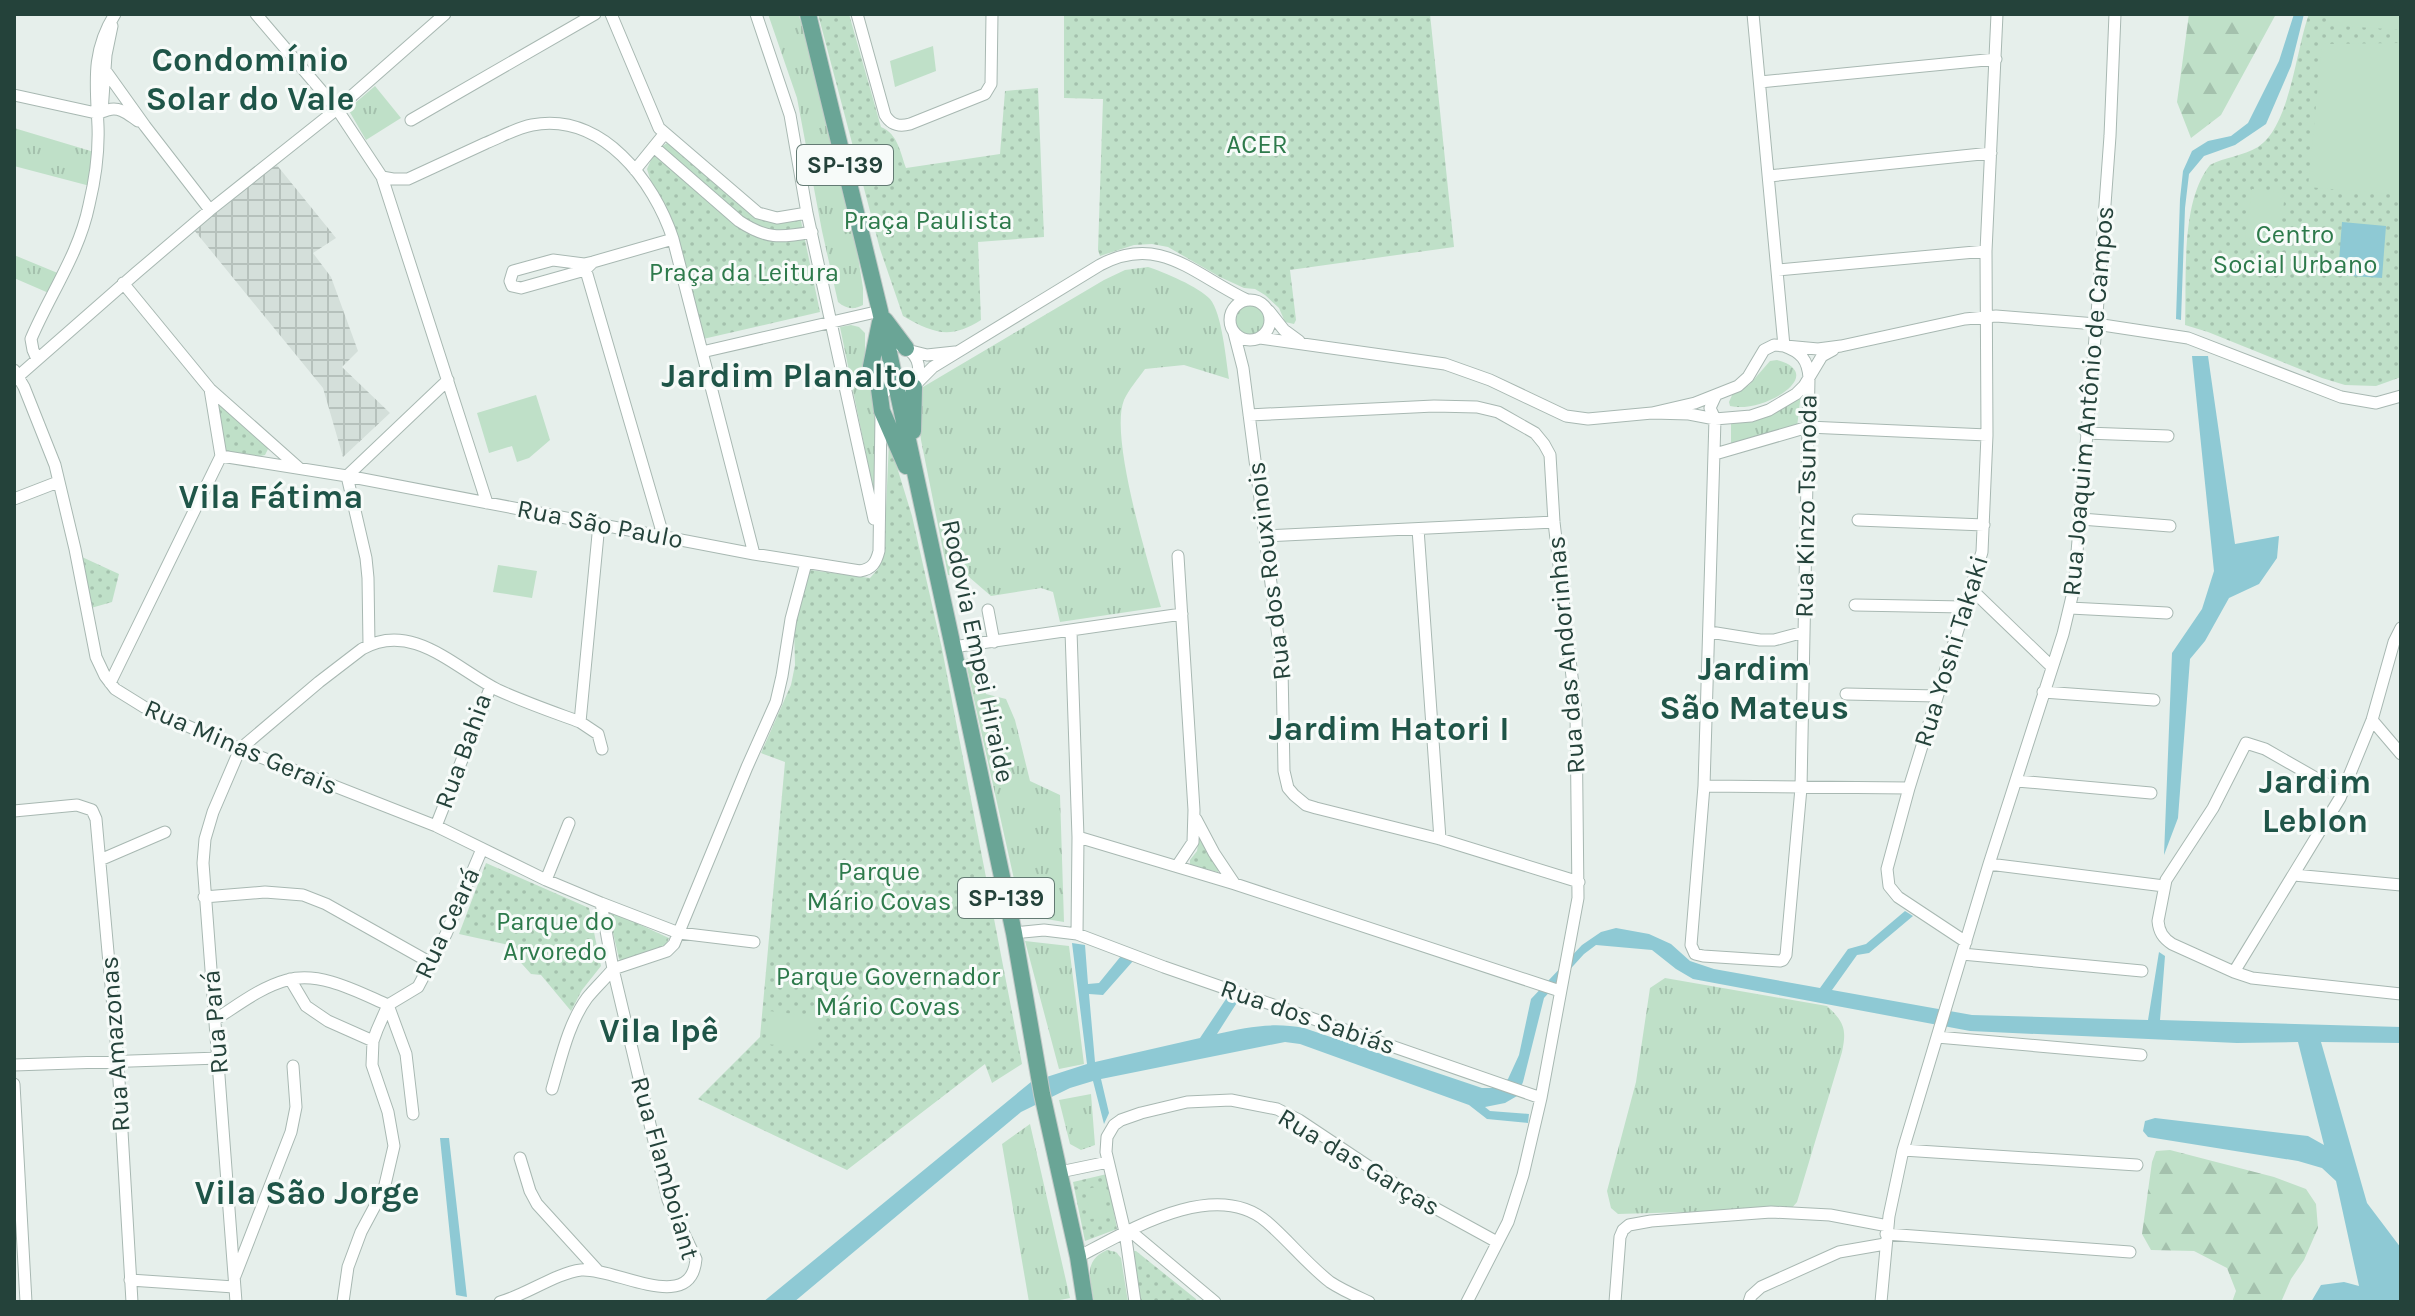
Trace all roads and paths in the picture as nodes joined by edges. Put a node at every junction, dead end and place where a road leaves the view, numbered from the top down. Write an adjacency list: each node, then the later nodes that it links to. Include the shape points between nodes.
1 (115, 14): 14 (street, via 99,44)
2 (256, 14): 17 (street)
3 (445, 14): 17 (street)
4 (595, 14): 19 (street)
5 (611, 14): 21 (street, via 655,123)
6 (756, 14): 28 (street, via 790,115)
7 (808, 14): 38 (main road, Rodovia Empei Hiraide / SP-139)
8 (857, 14): 9 (street, via 885,115 898,126 989,90)
9 (992, 14)
10 (1753, 14): 15 (street)
11 (1997, 14): 13 (street, Rua Yoshi Takaki)
12 (2115, 14): 42 (street, Rua Joaquim Antônio de Campos)
13 (1996, 59): 15 (street); 23 (street, Rua Yoshi Takaki)
14 (100, 70): 18 (street); 20 (street)
15 (1760, 82): 25 (street)
16 (14, 95): 18 (street)
17 (337, 109): 26 (street); 27 (street)
18 (98, 116): 20 (street, via 119,109); 52 (street, via 85,222 31,339)
19 (411, 120)
20 (145, 126): 27 (street)
21 (665, 133): 22 (street); 28 (street, via 758,213 777,218)
22 (654, 147): 24 (street); 29 (street, via 751,229 785,237)
23 (1991, 153): 25 (street); 31 (street, Rua Yoshi Takaki)
24 (635, 170): 26 (street, via 598,137 541,124 408,179); 30 (street, via 658,201)
25 (1769, 176): 33 (street)
26 (382, 177): 57 (street)
27 (210, 210): 34 (street)
28 (807, 213): 29 (street)
29 (812, 232): 41 (street)
30 (673, 239): 32 (street); 51 (street)
31 (1986, 251): 33 (street); 39 (street, Rua Yoshi Takaki)
32 (588, 265): 32 (street, via 551,260 513,271 510,281 521,288); 89 (street)
33 (1777, 270): 46 (street)
34 (123, 283): 52 (street); 59 (street)
35 (1221, 288): 36 (street); 40 (street); 50 (street, via 1166,256 1130,254 1100,265)
36 (1247, 300): 37 (street); 40 (street, via 1235,307)
37 (1267, 308): 44 (street, via 1270,328); 45 (street)
38 (881, 314): 41 (street); 48 (main road, Rodovia Empei Hiraide / SP-139); 49 (main road); 53 (main road)
39 (1987, 316): 42 (street); 47 (street); 70 (street, Rua Yoshi Takaki)
40 (1230, 320): 43 (street)
41 (831, 322): 51 (street); 91 (street)
42 (2096, 324): 63 (street, via 2200,341 2355,400 2376,403); 69 (street, Rua Joaquim Antônio de Campos)
43 (1234, 333): 44 (street, via 1243,340); 54 (street, Rua dos Rouxinois)
44 (1258, 339): 45 (street); 54 (street)
45 (1303, 343): 65 (street, via 1445,364 1566,416)
46 (1784, 346): 47 (street); 56 (street, via 1807,362); 62 (street, via 1768,347 1744,382)
47 (1841, 346): 56 (street, via 1822,356)
48 (889, 347): 49 (street); 53 (street, via 875,355); 61 (main road, Rodovia Empei Hiraide / SP-139)
49 (909, 349): 50 (street, via 936,355); 58 (street, via 919,366)
50 (964, 350): 58 (street, via 933,367)
51 (702, 352): 92 (street)
52 (32, 363): 55 (street)
53 (871, 366): 60 (street)
54 (1243, 368): 66 (street, Rua dos Rouxinois)
55 (15, 374): 78 (street)
56 (1809, 378): 67 (street, via 1796,394 1762,413); 68 (street, Rua Kinzo Tsunoda)
57 (448, 380): 77 (street); 81 (street)
58 (915, 385): 61 (street); 79 (main road)
59 (210, 389): 72 (street); 74 (street)
60 (879, 389): 61 (street); 64 (main road)
61 (897, 394): 79 (main road, Rodovia Empei Hiraide / SP-139)
62 (1716, 395): 65 (street); 67 (street, via 1710,408)
63 (2401, 396)
64 (882, 411): 79 (main road); 91 (street)
65 (1648, 414): 67 (street)
66 (1249, 415): 84 (street, Rua das Andorinhas, via 1459,405 1498,412 1535,433 1550,455); 90 (street, Rua dos Rouxinois)
67 (1715, 419): 73 (street)
68 (1808, 427): 70 (street); 73 (street); 105 (street, Rua Kinzo Tsunoda)
69 (2086, 433): 71 (street); 82 (street, Rua Joaquim Antônio de Campos)
70 (1987, 435): 86 (street, Rua Yoshi Takaki)
71 (2168, 436)
72 (270, 441): 75 (street, via 267,458); 76 (street)
73 (1715, 454): 104 (street)
74 (221, 456): 75 (street, Rua São Paulo); 110 (street)
75 (247, 460): 76 (street, Rua São Paulo)
76 (299, 468): 77 (street, Rua São Paulo)
77 (347, 476): 81 (street, Rua São Paulo); 107 (street, via 366,558)
78 (58, 482): 80 (street); 110 (street, via 93,645)
79 (920, 496): 108 (main road, Rodovia Empei Hiraide / SP-139)
80 (14, 499)
81 (487, 503): 85 (street, Rua São Paulo)
82 (2081, 519): 87 (street); 98 (street, Rua Joaquim Antônio de Campos)
83 (1858, 520): 86 (street)
84 (1554, 522): 88 (street); 140 (street, Rua das Andorinhas, via 1576,711)
85 (599, 524): 89 (street, Rua São Paulo); 117 (street)
86 (1984, 525): 95 (street, Rua Yoshi Takaki)
87 (2170, 526)
88 (1418, 529): 90 (street); 133 (street)
89 (663, 535): 92 (street, Rua São Paulo)
90 (1265, 536): 133 (street, Rua dos Rouxinois, via 1283,680 1286,780 1294,795 1306,805)
91 (878, 539): 94 (street, Rua São Paulo, via 877,559 864,570)
92 (754, 554): 94 (street, Rua São Paulo)
93 (1178, 556): 101 (street)
94 (806, 563): 146 (street, via 780,688)
95 (1971, 589): 97 (street, Rua Yoshi Takaki); 109 (street)
96 (1855, 605): 97 (street)
97 (1964, 607): 114 (street, Rua Yoshi Takaki)
98 (2070, 608): 100 (street); 109 (street, Rua Joaquim Antônio de Campos)
99 (988, 610): 106 (street)
100 (2167, 613)
101 (1182, 614): 103 (street); 127 (street)
102 (2401, 628): 116 (street)
103 (1071, 631): 106 (street); 132 (street)
104 (1710, 632): 105 (street, via 1774,640); 122 (street)
105 (1804, 632): 123 (street, Rua Kinzo Tsunoda)
106 (994, 642): 108 (street)
107 (369, 645): 111 (street, Rua Bahia, via 388,641 427,647); 118 (street)
108 (953, 647): 147 (main road, Rodovia Empei Hiraide / SP-139)
109 (2052, 667): 112 (street, Rua Joaquim Antônio de Campos)
110 (110, 683): 118 (street, Rua Minas Gerais, via 134,702)
111 (491, 686): 117 (street); 130 (street, Rua Bahia)
112 (2043, 692): 115 (street); 121 (street, Rua Joaquim Antônio de Campos)
113 (1846, 694): 114 (street)
114 (1937, 696): 124 (street, Rua Yoshi Takaki)
115 (2154, 700)
116 (2372, 720): 120 (street); 126 (street)
117 (580, 722): 119 (street, via 598,734)
118 (240, 749): 130 (street, Rua Minas Gerais); 144 (street, Rua Pará, via 205,839)
119 (602, 749)
120 (2401, 754)
121 (2017, 781): 125 (street); 136 (street, Rua Joaquim Antônio de Campos)
122 (1704, 786): 123 (street); 123 (street, Rua Kinzo Tsunoda, via 1691,943 1695,954 1776,961 1786,955)
123 (1801, 788): 124 (street)
124 (1909, 788): 150 (street, Rua Yoshi Takaki, via 1887,869 1889,886)
125 (2151, 793)
126 (2342, 793): 138 (street); 143 (street, via 2246,743)
127 (1194, 810): 137 (street, via 1193,842); 141 (street)
128 (14, 811): 135 (street, Rua Amazonas, via 86,807 95,814)
129 (569, 823): 139 (street)
130 (436, 826): 134 (street, Rua Minas Gerais)
131 (165, 832): 135 (street)
132 (1078, 837): 137 (street); 148 (street)
133 (1440, 839): 140 (street)
134 (482, 849): 139 (street, Rua Minas Gerais); 151 (street, Rua Ceará)
135 (100, 860): 164 (street, Rua Amazonas)
136 (1989, 864): 143 (street); 150 (street, Rua Joaquim Antônio de Campos)
137 (1177, 866): 141 (street)
138 (2294, 875): 142 (street); 154 (street)
139 (546, 880): 145 (street, Rua Minas Gerais)
140 (1579, 882): 156 (street, Rua das Andorinhas)
141 (1235, 884): 156 (street)
142 (2401, 885)
143 (2164, 886): 154 (street, via 2161,934)
144 (204, 897): 151 (street, via 303,895); 159 (street, Rua Pará)
145 (601, 903): 146 (street, Rua Minas Gerais); 152 (street, Rua Flamboiant)
146 (679, 933): 149 (street, Rua Minas Gerais); 152 (street, via 667,951)
147 (1014, 933): 148 (street, Rua dos Sabiás); 175 (main road, Rodovia Empei Hiraide / SP-139)
148 (1077, 934): 169 (street, Rua dos Sabiás)
149 (754, 942)
150 (1964, 948): 153 (street); 160 (street, Rua Joaquim Antônio de Campos)
151 (431, 963): 158 (street, Rua Ceará, via 418,987)
152 (613, 969): 168 (street, via 580,1010); 181 (street, Rua Flamboiant, via 668,1200 696,1259 688,1283 673,1291)
153 (2142, 971)
154 (2234, 972): 157 (street)
155 (290, 979): 158 (street, via 322,979); 159 (street); 161 (street, via 306,1006)
156 (1560, 991): 169 (street, Rua das Andorinhas)
157 (2401, 994)
158 (388, 1005): 161 (street); 170 (street, via 406,1054)
159 (216, 1019): 163 (street, Rua Pará)
160 (1939, 1032): 162 (street); 171 (street, Rua Joaquim Antônio de Campos)
161 (373, 1041): 187 (street, via 374,1075 394,1146 384,1189 348,1267)
162 (2141, 1055)
163 (219, 1058): 164 (street); 183 (street, Rua Pará)
164 (118, 1063): 165 (street); 182 (street, Rua Amazonas)
165 (14, 1065)
166 (293, 1066): 183 (street, via 293,1124)
167 (14, 1084): 184 (street)
168 (552, 1089)
169 (1541, 1098): 178 (street, Rua das Andorinhas, via 1519,1188)
170 (413, 1114)
171 (1903, 1150): 174 (street); 177 (street, Rua Joaquim Antônio de Campos)
172 (520, 1158): 181 (street, via 537,1204)
173 (1108, 1162): 175 (street); 176 (street); 178 (street, Rua das Garças, via 1109,1131 1130,1116 1196,1101 1256,1104 1299,1120 1413,1196)
174 (2137, 1165)
175 (1060, 1172): 180 (main road, Rodovia Empei Hiraide / SP-139)
176 (1127, 1231): 180 (street); 190 (street); 191 (street); 192 (street, via 1165,1215 1237,1206 1264,1219 1332,1283)
177 (1886, 1234): 179 (street); 194 (street, via 1830,1215 1771,1212 1629,1225 1620,1237); 195 (street, via 1761,1287); 196 (street, Rua Joaquim Antônio de Campos)
178 (1497, 1242): 193 (street, Rua das Andorinhas)
179 (2130, 1252)
180 (1078, 1257): 189 (main road, Rodovia Empei Hiraide / SP-139)
181 (598, 1272): 188 (street, Rua Flamboiant, via 573,1272)
182 (130, 1280): 183 (street); 185 (street, Rua Amazonas)
183 (234, 1284): 186 (street, Rua Pará)
184 (26, 1302)
185 (132, 1302)
186 (236, 1302)
187 (343, 1302)
188 (500, 1302)
189 (1085, 1302)
190 (1135, 1302)
191 (1215, 1302)
192 (1369, 1302)
193 (1467, 1302)
194 (1615, 1302)
195 (1749, 1302)
196 (1881, 1302)

